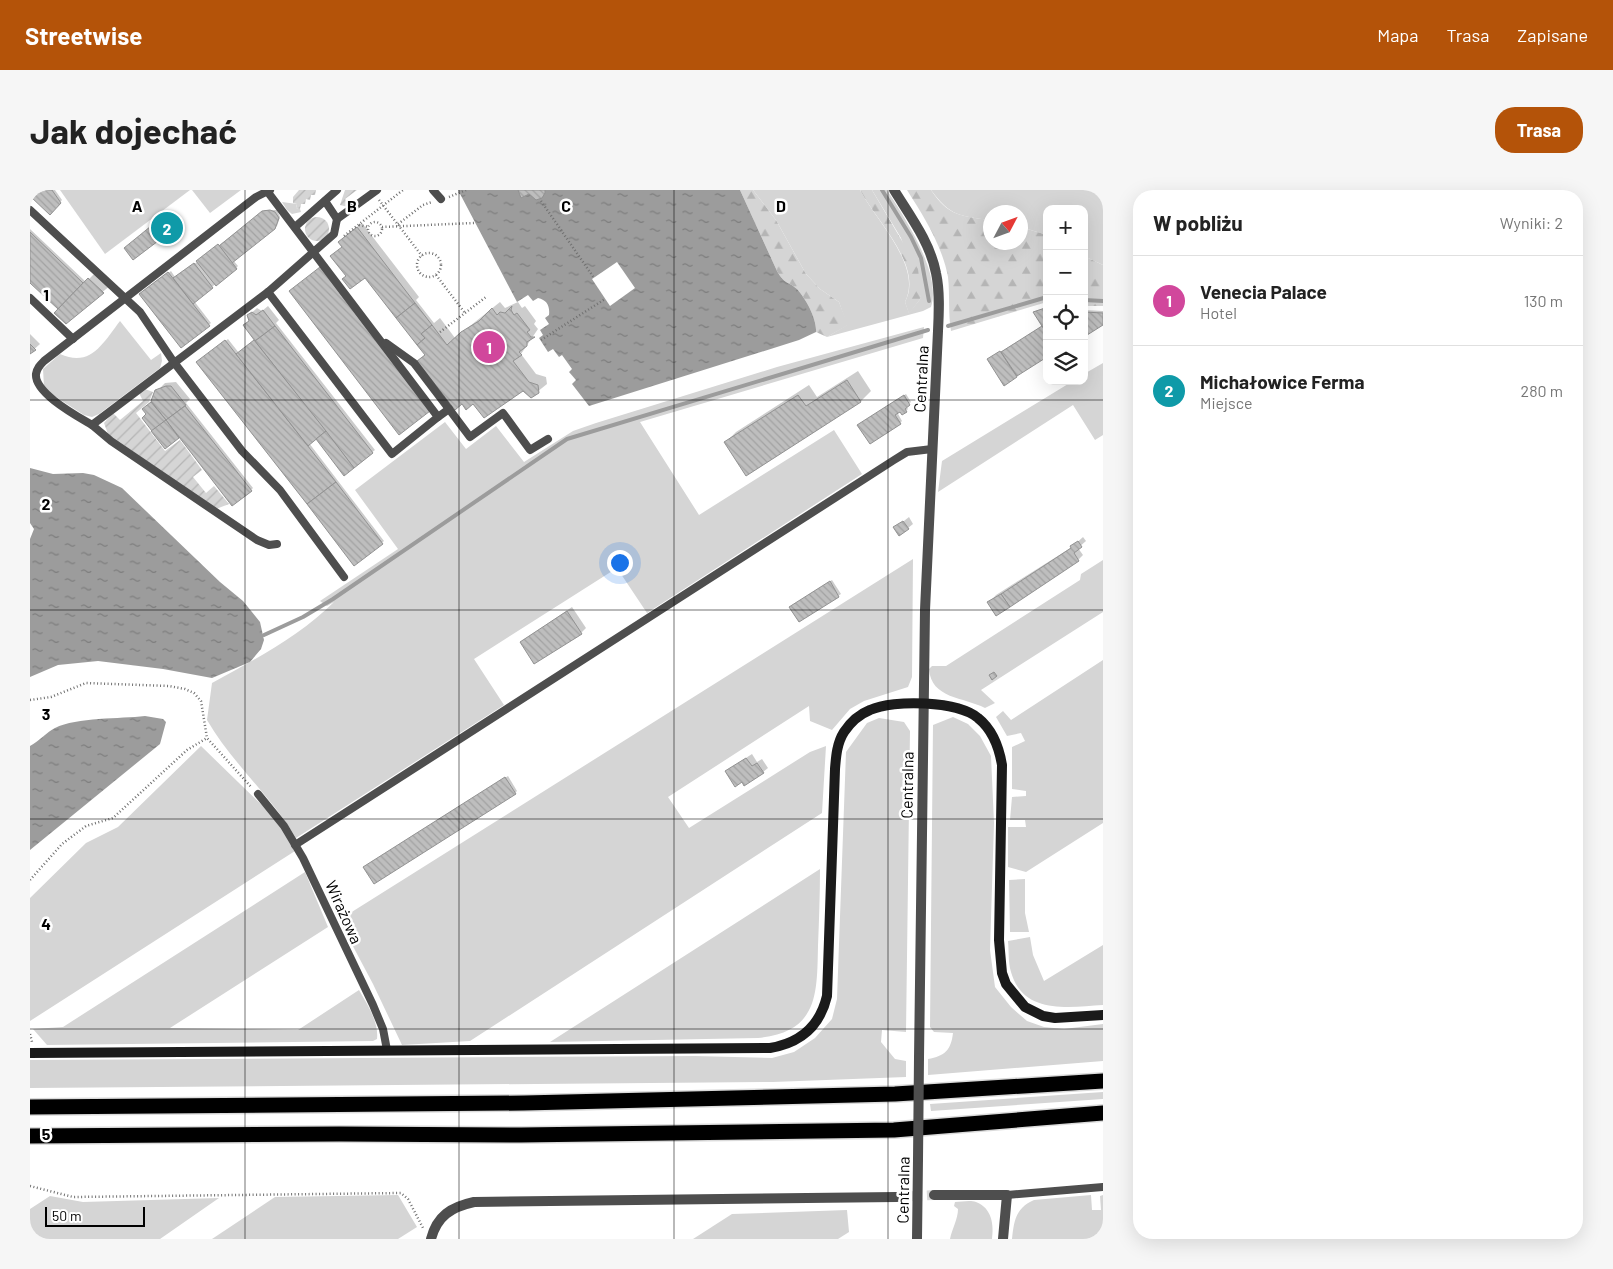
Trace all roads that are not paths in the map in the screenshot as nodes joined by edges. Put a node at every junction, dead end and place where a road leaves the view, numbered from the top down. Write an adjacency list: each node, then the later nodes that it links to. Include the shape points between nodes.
1 (338, 190): 7 (lane)
2 (433, 190): 6 (lane)
3 (894, 190): 22 (street, Centralna, via 923,237 933,259 938,282)
4 (269, 191): 10 (lane); 14 (lane)
5 (374, 191): 9 (lane)
6 (441, 199)
7 (325, 201): 9 (lane); 10 (lane)
8 (30, 210): 14 (lane)
9 (337, 219): 11 (lane, via 337,228 332,236)
10 (295, 227): 11 (lane)
11 (314, 252): 12 (lane); 16 (lane)
12 (268, 292): 17 (lane); 19 (lane, via 392,454)
13 (30, 298): 15 (lane)
14 (126, 298): 15 (lane); 17 (lane, via 152,326)
15 (73, 339): 20 (lane, via 44,361 38,368 36,379 54,400)
16 (380, 340): 18 (lane, via 414,363); 19 (lane)
17 (173, 361): 20 (lane); 24 (lane, via 242,452 280,490)
18 (449, 409): 19 (lane); 21 (lane, via 470,436 503,413 530,450)
19 (438, 417)
20 (92, 425): 23 (lane, via 257,540 269,545)
21 (548, 438)
22 (932, 450): 25 (street, Centralna); 27 (lane, via 907,452 894,460)
23 (277, 544)
24 (344, 577)
25 (923, 704): 28 (street, via 960,709 978,717 1000,751 1000,940 1006,984 1024,1007 1044,1016); 29 (street, via 872,709 849,726 838,746 826,996 816,1023 793,1042 770,1048); 40 (street, Centralna, bridge)
26 (258, 794): 27 (lane, Wirażowa)
27 (295, 845): 29 (lane, Wirażowa, via 373,1005)
28 (1103, 1015)
29 (387, 1050): 30 (street)
30 (30, 1053)
31 (1103, 1081): 32 (highway, via 895,1094 563,1102)
32 (30, 1107)
33 (1103, 1113): 34 (highway, via 894,1130)
34 (30, 1136)
35 (1103, 1187): 36 (lane)
36 (1007, 1195): 37 (street); 41 (street)
37 (934, 1196)
38 (897, 1197): 39 (street, via 474,1202 451,1209)
39 (428, 1235)
40 (917, 1239)
41 (1002, 1239)

